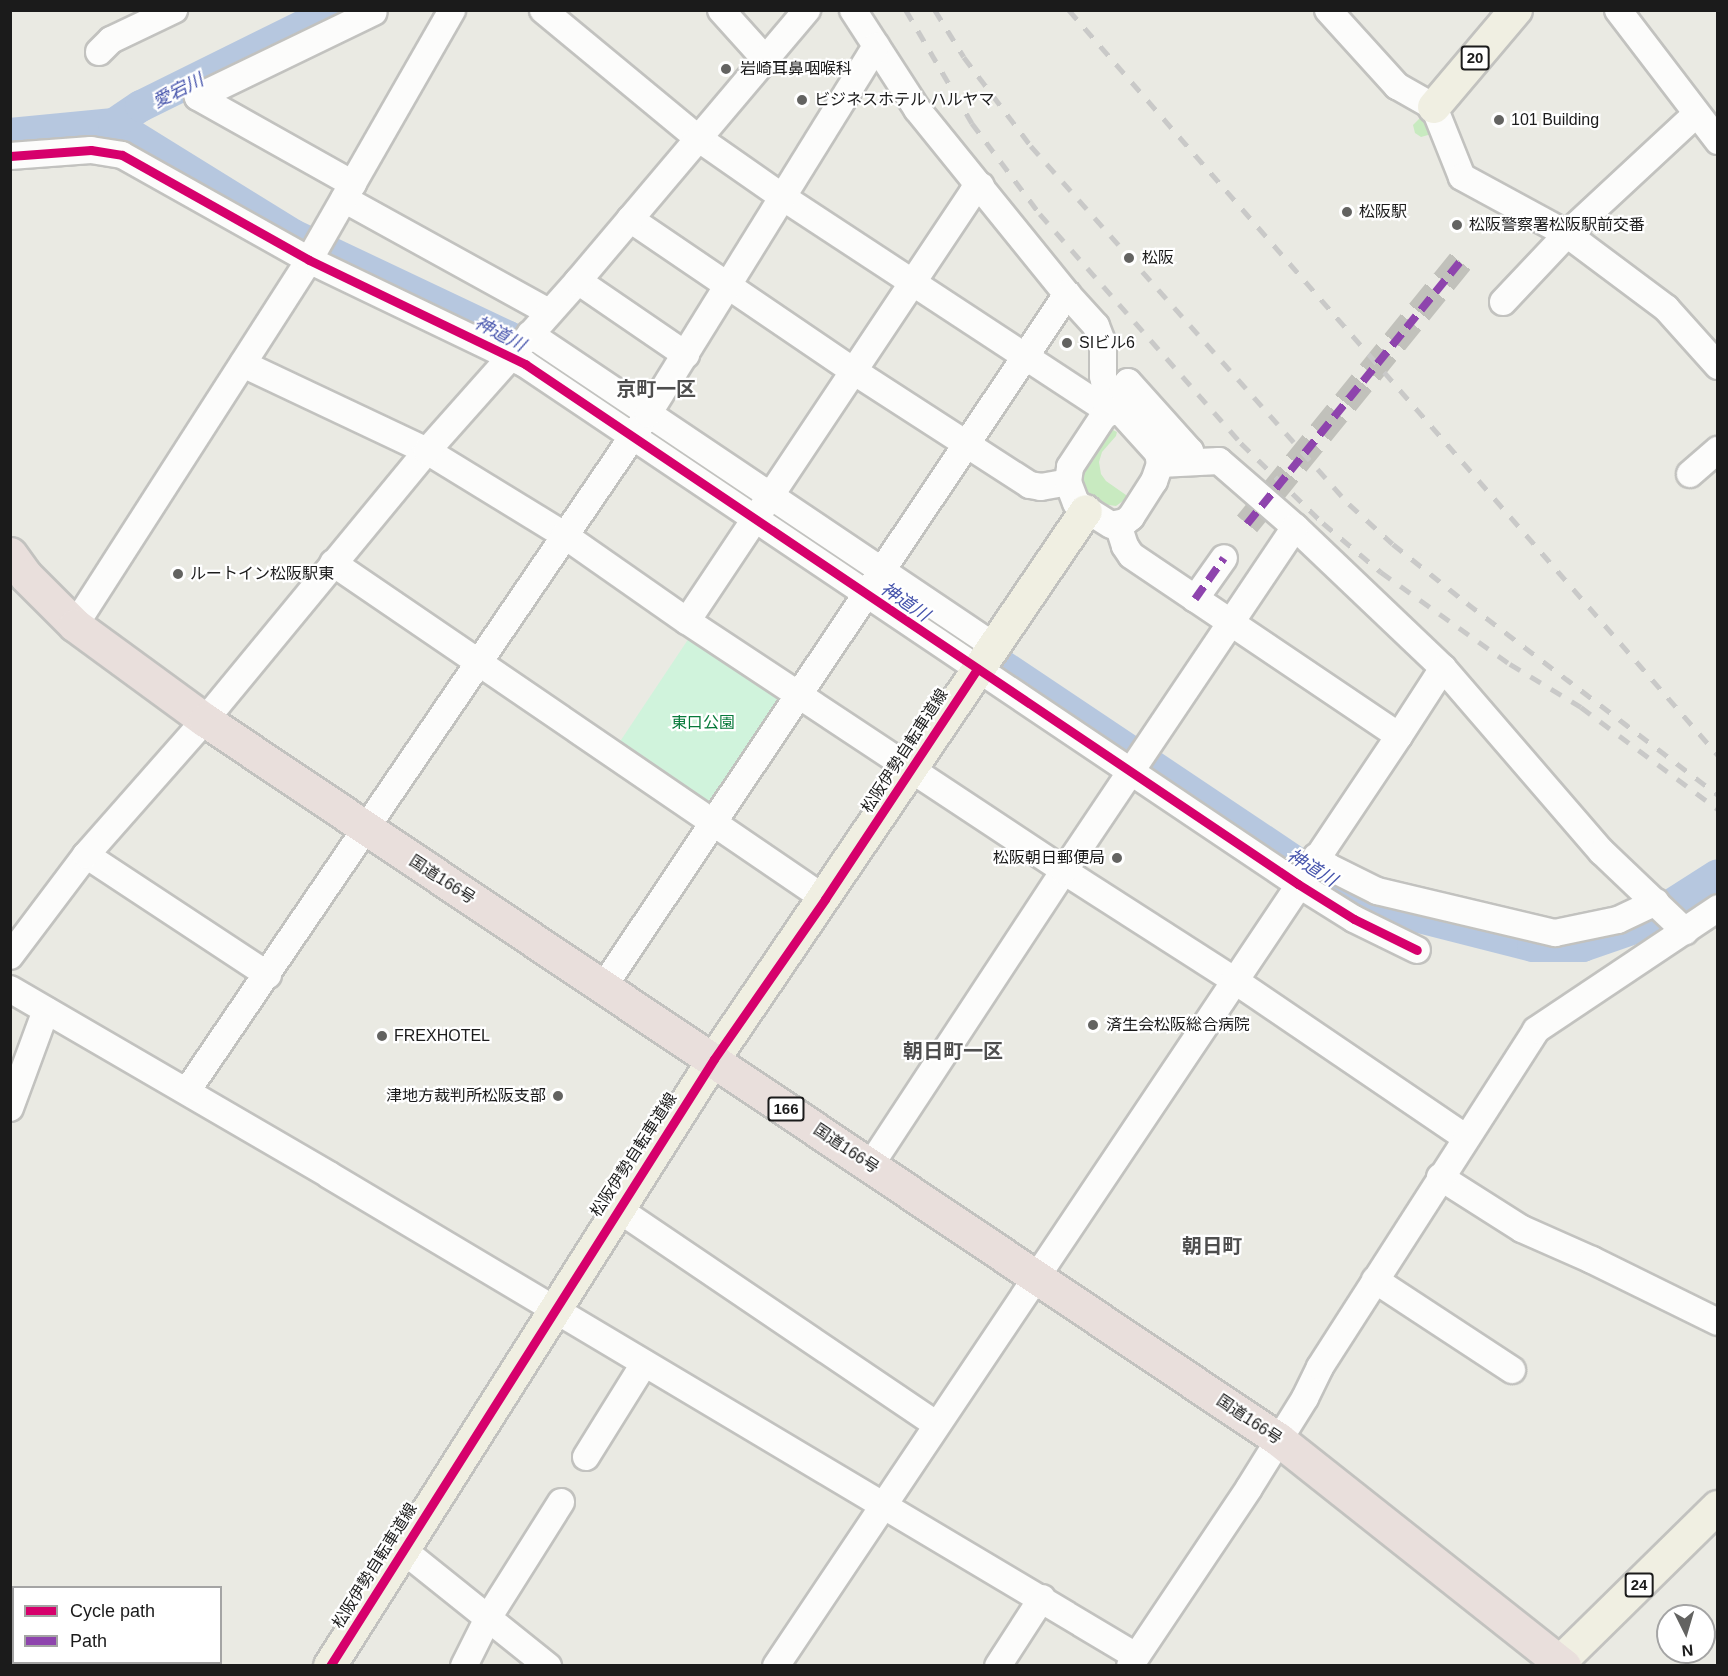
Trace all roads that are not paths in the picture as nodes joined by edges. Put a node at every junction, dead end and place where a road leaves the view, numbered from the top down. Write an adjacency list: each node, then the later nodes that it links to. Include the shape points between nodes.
1 (174, 10): 12 (street, via 111,40)
2 (452, 10): 20 (street)
3 (543, 10): 16 (street)
4 (721, 10): 13 (street)
5 (807, 10): 13 (street)
6 (853, 10): 11 (street)
7 (1328, 10): 14 (street, via 1397,86)
8 (1516, 10): 14 (main road, 20)
9 (1618, 10): 15 (street)
10 (374, 12): 20 (street, via 198,97)
11 (876, 46): 19 (street, via 917,109); 21 (street)
12 (99, 52)
13 (766, 60): 16 (street)
14 (1434, 106): 23 (street, via 1462,177)
15 (1696, 114): 17 (street); 23 (street)
16 (698, 138): 21 (street); 22 (street)
17 (1718, 141)
18 (10, 156): 24 (street, via 91,150 122,156)
19 (981, 186): 26 (street, via 973,192); 28 (street)
20 (351, 198): 24 (street); 30 (street)
21 (784, 198): 26 (street); 27 (street)
22 (630, 219): 25 (street); 27 (street)
23 (1567, 234): 29 (street); 36 (street, via 1666,308)
24 (309, 260): 33 (street); 35 (street)
25 (578, 281): 30 (street); 32 (street)
26 (915, 283): 34 (street); 37 (street)
27 (729, 284): 32 (street); 37 (street)
28 (1067, 294): 34 (street); 38 (street, via 1096,326 1103,344 1103,376)
29 (1503, 302)
30 (549, 312): 31 (street)
31 (529, 335): 33 (street); 39 (street)
32 (686, 355): 39 (street)
33 (511, 356): 39 (street); 42 (street)
34 (1025, 356): 38 (street); 40 (street)
35 (243, 364): 42 (street); 60 (street)
36 (1718, 366)
37 (855, 372): 40 (street); 46 (street)
38 (1110, 412): 43 (street, via 1121,412 1158,453); 45 (street, via 1096,426 1070,467)
39 (640, 426): 46 (street); 48 (street); 51 (street)
40 (965, 444): 45 (street, via 1030,485); 55 (street)
41 (1718, 450): 44 (street)
42 (427, 451): 51 (street); 53 (street)
43 (1160, 464): 49 (street, via 1131,517); 50 (street, via 1219,461)
44 (1690, 474)
45 (1068, 482): 47 (street, via 1076,503)
46 (770, 496): 48 (street); 55 (street)
47 (1086, 511): 49 (street, via 1110,525); 61 (main road, 松阪伊勢自転車道線)
48 (754, 521): 56 (street); 58 (street)
49 (1118, 524): 57 (street, via 1131,555)
50 (1295, 527): 59 (street); 63 (street)
51 (564, 535): 58 (street); 62 (street)
52 (1224, 558): 57 (street)
53 (333, 563): 62 (street); 65 (street)
54 (16, 567): 60 (highway, 国道166号 / 166)
55 (884, 570): 56 (street); 61 (street)
56 (867, 594): 61 (street); 64 (street)
57 (1196, 599): 59 (street)
58 (687, 621): 64 (street)
59 (1232, 623): 66 (street); 67 (street)
60 (75, 625): 65 (highway, 国道166号 / 166)
61 (986, 657): 67 (street); 68 (main road, 松阪伊勢自転車道線)
62 (479, 661): 69 (street); 70 (street)
63 (1443, 668): 66 (street); 75 (street, via 1602,852)
64 (800, 696): 68 (street); 69 (street)
65 (205, 720): 70 (highway, 国道166号 / 166); 71 (street)
66 (1399, 736): 72 (street)
67 (1137, 763): 72 (street); 73 (street)
68 (912, 768): 73 (street); 74 (main road, 松阪伊勢自転車道線)
69 (715, 823): 74 (street); 82 (street)
70 (364, 829): 80 (street); 82 (highway, 国道166号 / 166)
71 (86, 855): 79 (street); 80 (street)
72 (1308, 870): 75 (street, via 1329,867 1377,891 1555,933 1618,920); 78 (street, via 1354,919); 81 (street)
73 (1064, 871): 81 (street); 89 (street)
74 (825, 899): 85 (main road, 松阪伊勢自転車道線)
75 (1656, 902): 77 (street)
76 (1718, 908): 77 (street)
77 (1684, 931): 88 (street, via 1536,1030)
78 (1418, 950)
79 (10, 956)
80 (268, 975): 86 (street)
81 (1234, 980): 88 (street); 92 (street)
82 (604, 986): 85 (highway, 国道166号 / 166)
83 (10, 989): 84 (street)
84 (46, 1010): 86 (street); 87 (street)
85 (714, 1059): 89 (highway, 国道166号 / 166); 91 (main road, 松阪伊勢自転車道線)
86 (187, 1091): 94 (street)
87 (10, 1108)
88 (1465, 1137): 90 (street)
89 (870, 1166): 92 (highway, 国道166号 / 166)
90 (1440, 1177): 93 (street); 95 (street, via 1522,1229)
91 (618, 1209): 94 (main road, 松阪伊勢自転車道線); 98 (street)
92 (1036, 1277): 98 (street); 99 (highway, 国道166号 / 166)
93 (1375, 1280): 97 (street); 99 (street)
94 (553, 1309): 96 (street); 104 (main road, 松阪伊勢自転車道線)
95 (1718, 1322)
96 (644, 1364): 100 (street); 102 (street)
97 (1512, 1370)
98 (936, 1424): 102 (street)
99 (1278, 1438): 107 (street); 108 (highway, 国道166号 / 166)
100 (586, 1457)
101 (561, 1503): 106 (street)
102 (882, 1506): 105 (street); 112 (street)
103 (1718, 1507): 108 (main road, 24)
104 (403, 1550): 106 (street); 109 (main road, 松阪伊勢自転車道線)
105 (1042, 1598): 107 (street); 113 (street)
106 (488, 1618): 110 (street); 111 (street)
107 (1133, 1661)
108 (1560, 1664)
109 (330, 1665)
110 (464, 1665)
111 (548, 1665)
112 (776, 1665)
113 (998, 1665)

